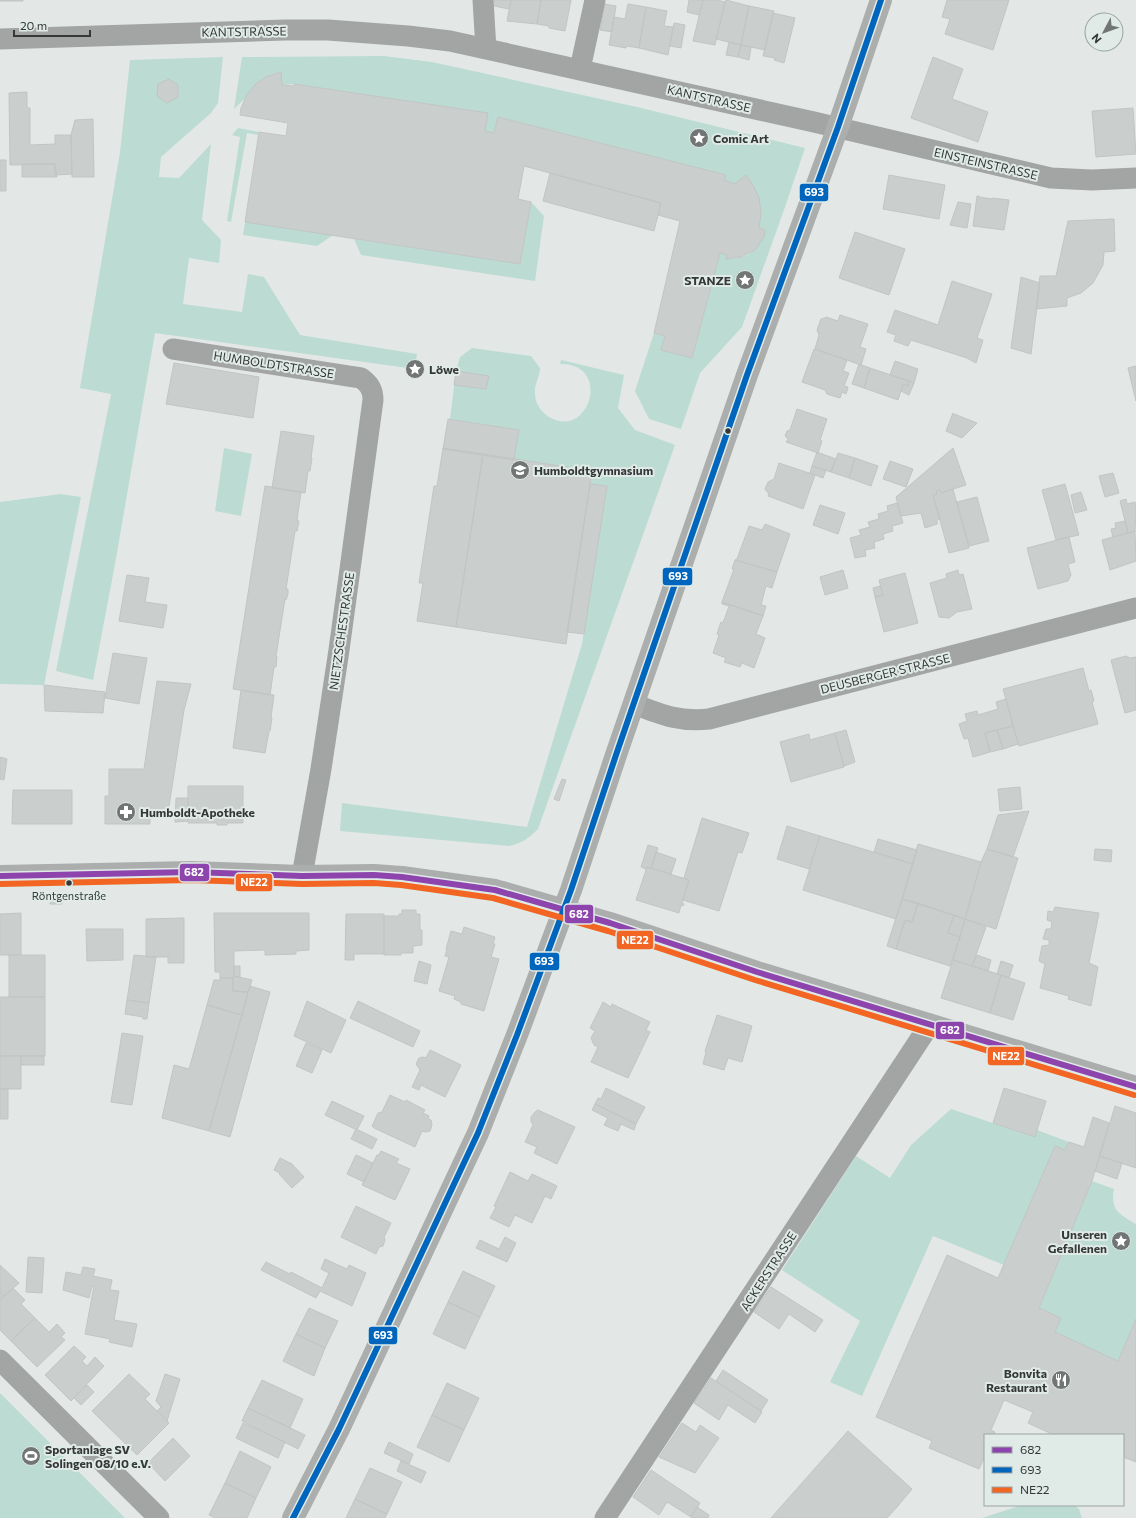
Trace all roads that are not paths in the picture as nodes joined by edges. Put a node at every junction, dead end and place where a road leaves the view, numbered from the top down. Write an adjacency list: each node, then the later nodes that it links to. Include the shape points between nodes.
1 (483, 0): 5 (street)
2 (595, 0): 6 (street)
3 (880, 0): 7 (main road)
4 (0, 39): 5 (street, KANTSTRASSE, via 241,30 328,30 450,41)
5 (486, 49): 6 (street, KANTSTRASSE)
6 (580, 69): 7 (street, KANTSTRASSE)
7 (838, 127): 8 (street, EINSTEINSTRASSE, via 1051,178); 12 (main road, via 747,375)
8 (1136, 178)
9 (173, 349): 10 (street, HUMBOLDTSTRASSE, via 361,378)
10 (370, 386): 14 (street, NIETZSCHESTRASSE, via 373,400 340,642)
11 (1136, 608): 12 (street, DEUSBERGER STRASSE, via 709,719 692,720 663,716)
12 (634, 704): 15 (main road)
13 (0, 876): 14 (main road, via 191,872)
14 (302, 876): 15 (main road, via 374,875 430,880 494,890)
15 (564, 909): 16 (main road, via 764,974); 20 (main road, via 478,1132 338,1429)
16 (930, 1024): 17 (main road); 21 (street, ACKERSTRASSE)
17 (1136, 1087)
18 (0, 1360): 19 (street)
19 (159, 1518)
20 (293, 1518)
21 (606, 1518)

